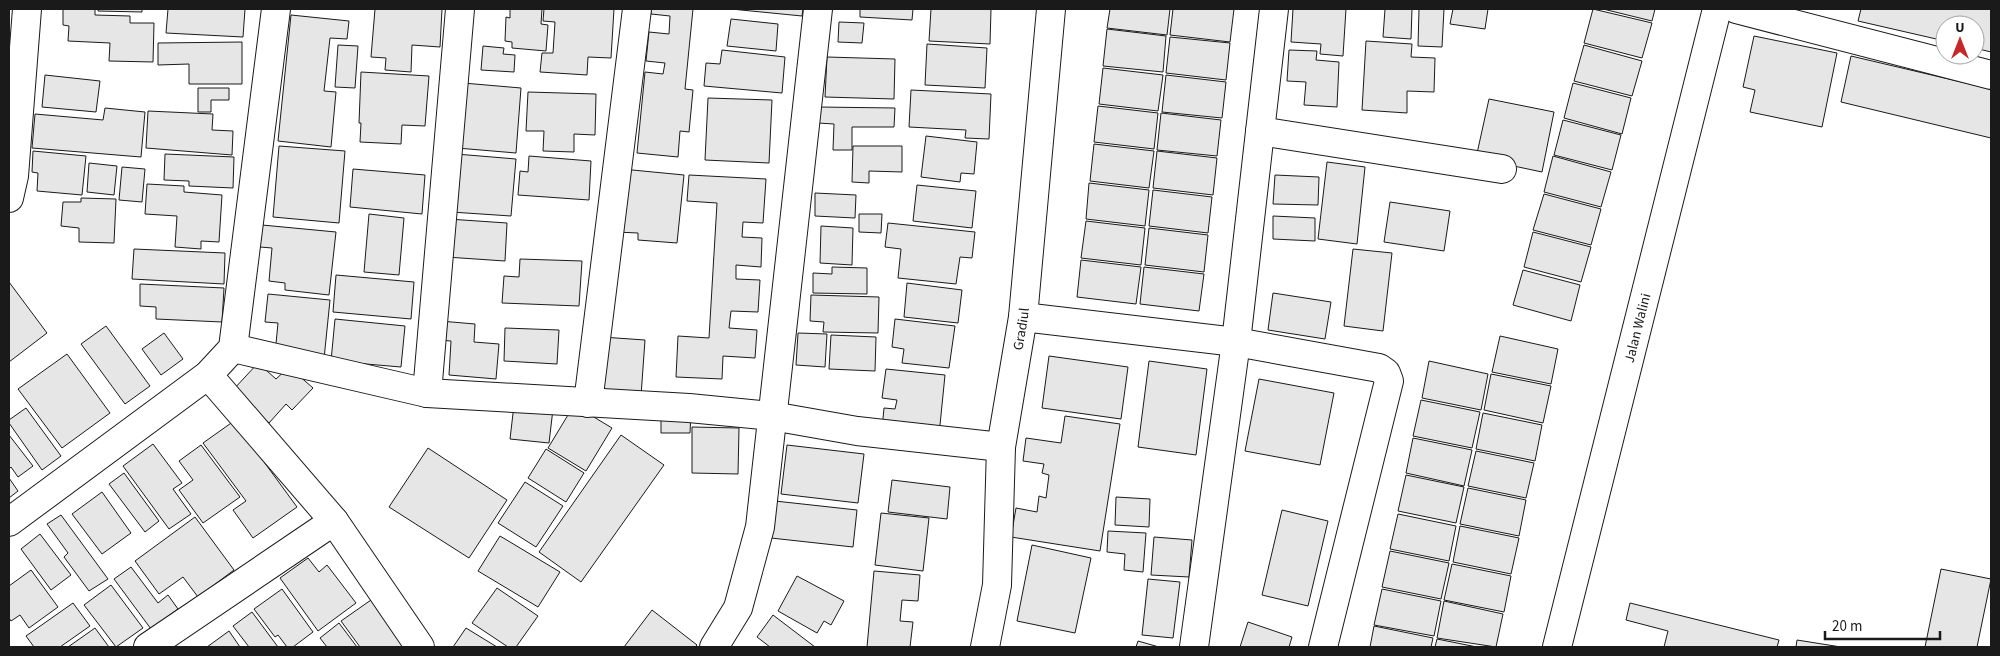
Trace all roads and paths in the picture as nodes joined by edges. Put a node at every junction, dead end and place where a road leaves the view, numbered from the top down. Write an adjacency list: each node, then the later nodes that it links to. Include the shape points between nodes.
1 (27, 9): 13 (street, via 14,176)
2 (276, 9): 16 (street)
3 (460, 9): 18 (street)
4 (637, 9): 19 (street)
5 (818, 9): 20 (street)
6 (1051, 9): 14 (street, Gradiul)
7 (1274, 9): 11 (street)
8 (1717, 9): 30 (street, Jalan Walini)
9 (1736, 9): 10 (street)
10 (1991, 75)
11 (1260, 131): 12 (street); 15 (street)
12 (1502, 169)
13 (9, 198)
14 (1023, 317): 15 (street); 21 (street, Gradiul)
15 (1236, 342): 28 (street); 29 (street, via 1379,368 1389,380)
16 (233, 348): 17 (street); 18 (street)
17 (208, 376): 22 (street); 23 (street)
18 (427, 393): 19 (street)
19 (588, 403): 20 (street)
20 (772, 416): 21 (street, via 857,432); 26 (street, via 760,527 738,608)
21 (1001, 447): 27 (street, Gradiul, via 996,585)
22 (334, 521): 24 (street); 25 (street)
23 (9, 522)
24 (148, 647)
25 (420, 647)
26 (714, 647)
27 (985, 647)
28 (1194, 647)
29 (1323, 647)
30 (1557, 647)

